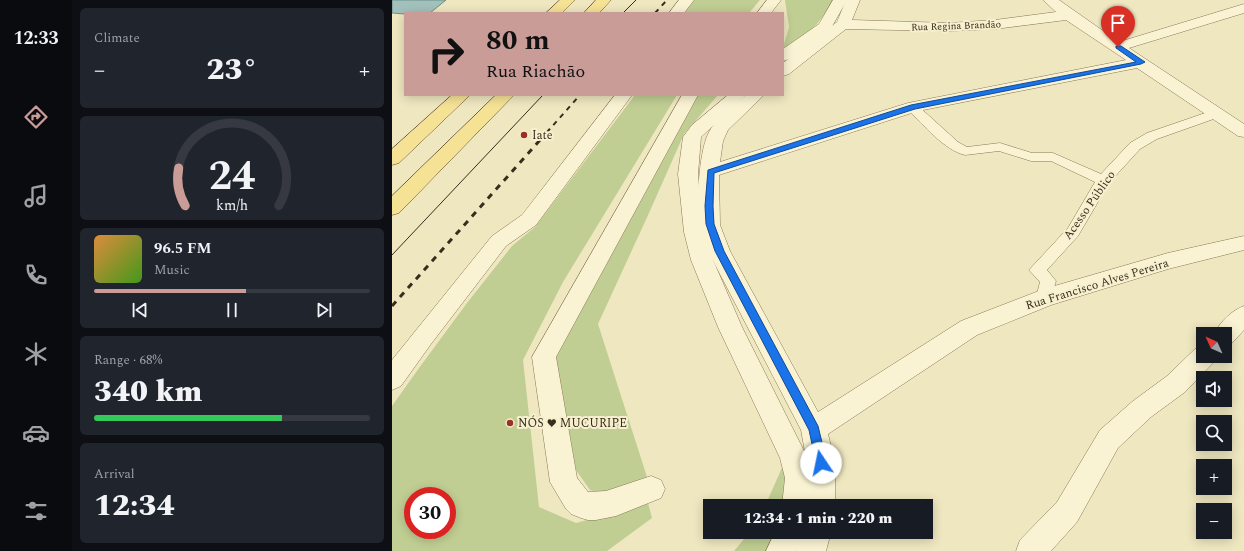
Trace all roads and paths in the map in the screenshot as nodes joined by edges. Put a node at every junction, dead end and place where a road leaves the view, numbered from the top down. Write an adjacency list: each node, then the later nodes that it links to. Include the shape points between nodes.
1 (568, 0): 9 (main road)
2 (604, 0): 10 (main road)
3 (687, 0): 11 (street)
4 (774, 0): 12 (street); 13 (street)
5 (840, 0): 17 (street, via 825,27)
6 (853, 0): 15 (street)
7 (1050, 0): 14 (street)
8 (1244, 8): 16 (street)
9 (554, 12)
10 (592, 12)
11 (677, 12)
12 (765, 12)
13 (779, 12)
14 (1069, 15): 15 (street, Rua Regina Brandão, via 953,27); 16 (street)
15 (843, 24): 19 (street)
16 (1118, 47): 18 (street)
17 (784, 55)
18 (1141, 62): 26 (street); 27 (street)
19 (784, 70)
20 (461, 96): 29 (main road)
21 (505, 96): 32 (main road)
22 (623, 96): 38 (street, via 529,220 499,240)
23 (689, 96): 40 (street, via 544,357 564,482 573,496 582,505 603,506)
24 (737, 96): 41 (street, via 692,137 688,174 691,212 702,260 730,327 793,457 799,478)
25 (755, 96): 30 (street, via 724,124 716,135)
26 (912, 107): 30 (street); 31 (lane, via 953,145 965,151 1000,147 1031,157 1053,157)
27 (1218, 113): 28 (street); 31 (lane, Acesso Público, via 1152,136 1135,146)
28 (1244, 132)
29 (392, 159)
30 (710, 171): 39 (street, via 710,224 719,251)
31 (1103, 180): 34 (lane, Acesso Público, via 1073,232 1037,270 1048,281)
32 (392, 208)
33 (1244, 243): 34 (street, Rua Francisco Alves Pereira, via 1168,261)
34 (1044, 298): 39 (street, Rua Francisco Alves Pereira, via 969,328)
35 (1244, 315): 36 (street)
36 (1232, 328)
37 (1197, 363): 47 (street, via 1176,384 1142,408 1109,439 1067,512)
38 (392, 380)
39 (814, 429): 42 (street, via 821,463)
40 (651, 489)
41 (797, 499)
42 (821, 499)
43 (787, 539): 45 (street)
44 (814, 539): 46 (street)
45 (781, 551)
46 (811, 551)
47 (1031, 551)

